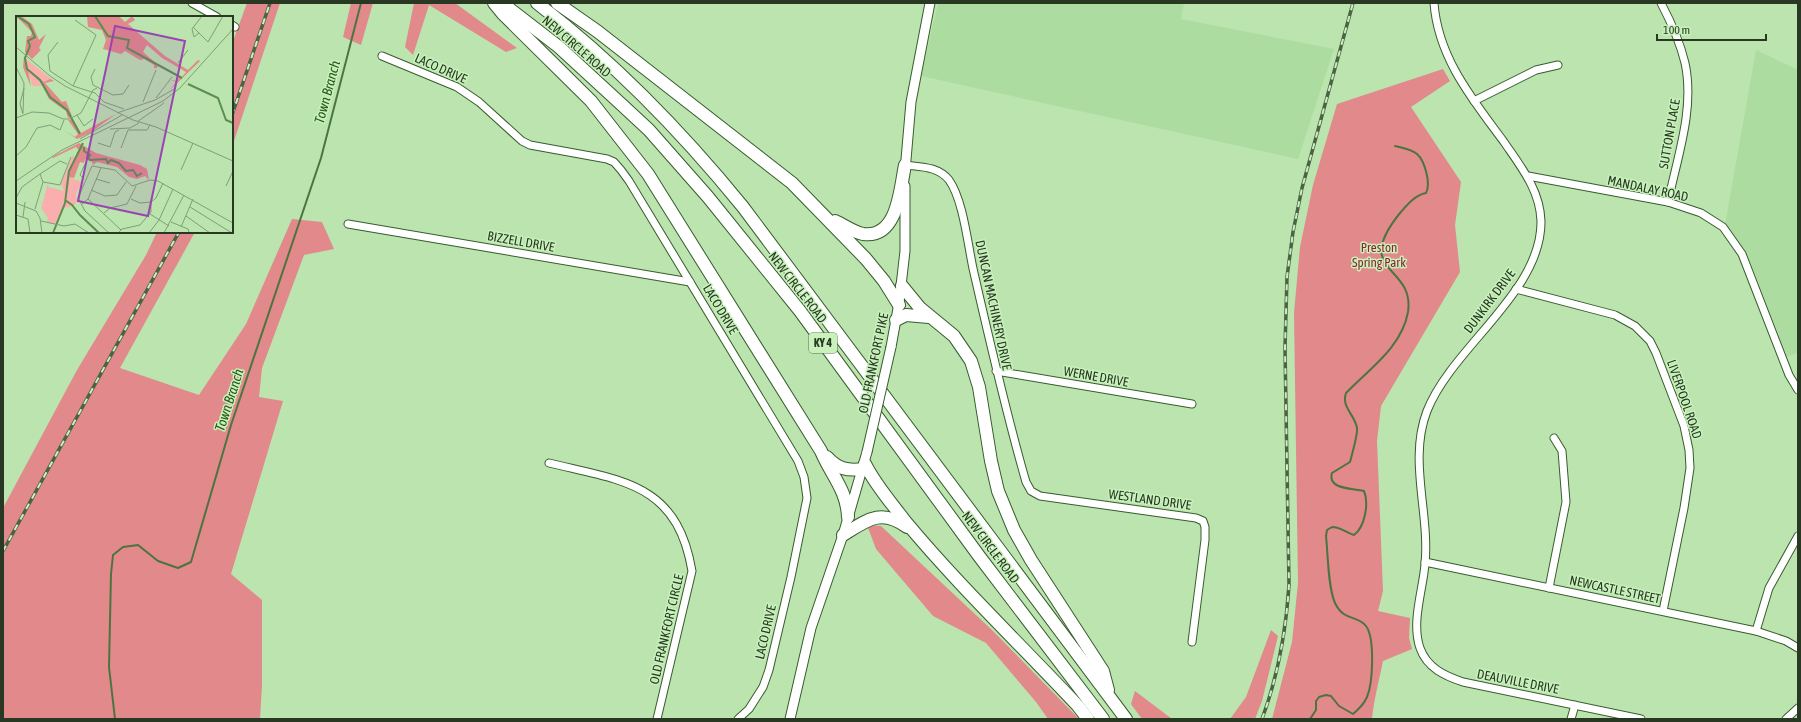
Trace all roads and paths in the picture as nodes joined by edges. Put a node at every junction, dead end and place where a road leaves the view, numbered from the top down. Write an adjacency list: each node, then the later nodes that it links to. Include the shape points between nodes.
1 (192, 3): 9 (street)
2 (494, 3): 28 (highway, via 591,101 643,168)
3 (502, 3): 50 (highway, NEW CIRCLE ROAD / KY 4, via 564,52 649,130 708,196 800,311 979,556)
4 (537, 3): 43 (highway, NEW CIRCLE ROAD / KY 4, via 643,96 679,132 735,196)
5 (557, 3): 16 (highway, via 597,31 792,183)
6 (930, 3): 13 (main road, OLD FRANKFORT PIKE, via 911,102)
7 (1434, 3): 12 (street, DUNKIRK DRIVE, via 1435,16 1446,54)
8 (1661, 3): 15 (street, SUTTON PLACE, via 1673,28 1685,64 1688,101)
9 (215, 16)
10 (382, 56): 18 (street, LACO DRIVE, via 457,87 530,145 596,156 614,162 629,181)
11 (1558, 65): 12 (street, via 1536,70)
12 (1474, 102): 14 (street, DUNKIRK DRIVE)
13 (905, 165): 16 (highway, via 894,217 879,232 862,234); 19 (main road, OLD FRANKFORT PIKE, via 905,251); 24 (street, DUNCAN MACHINERY DRIVE, via 932,168 941,172 954,190)
14 (1528, 176): 15 (street, MANDALAY ROAD); 20 (street, DUNKIRK DRIVE, via 1539,208 1540,236 1536,252)
15 (1668, 202): 25 (street, MANDALAY ROAD, via 1701,213 1723,226 1742,254 1789,375)
16 (826, 217): 21 (highway, via 866,259)
17 (348, 224): 18 (street, BIZZELL DRIVE)
18 (690, 282): 47 (street, LACO DRIVE, via 798,461 804,477 807,498 769,670 760,693)
19 (902, 286): 21 (main road, OLD FRANKFORT PIKE); 22 (highway)
20 (1516, 288): 36 (street, DUNKIRK DRIVE, via 1450,373 1423,423 1420,452); 38 (street, LIVERPOOL ROAD, via 1615,315 1635,326 1650,341 1656,353 1684,426 1690,468)
21 (899, 305): 23 (main road, OLD FRANKFORT PIKE)
22 (930, 317): 23 (highway, via 906,314); 43 (highway, via 954,336 973,365 998,491 1014,530 1031,560 1103,671)
23 (896, 320): 29 (main road, OLD FRANKFORT PIKE, bridge)
24 (996, 371): 26 (street, WERNE DRIVE); 31 (street, DUNCAN MACHINERY DRIVE)
25 (1798, 390)
26 (1192, 404)
27 (1554, 438): 37 (street, via 1562,451 1566,502)
28 (821, 451): 29 (highway, via 838,468 853,470); 32 (highway, via 844,493 848,504)
29 (865, 462): 32 (main road, OLD FRANKFORT PIKE); 33 (highway, via 880,490)
30 (549, 463): 46 (street, OLD FRANKFORT CIRCLE, via 624,481 644,490 668,512 682,533 692,572)
31 (1026, 482): 41 (street, WESTLAND DRIVE, via 1032,491 1040,496 1203,521 1205,540)
32 (848, 517): 34 (main road, OLD FRANKFORT PIKE)
33 (914, 533): 34 (highway, via 897,520 886,517 866,521); 49 (highway)
34 (843, 535): 48 (main road, OLD FRANKFORT PIKE, via 811,628)
35 (1798, 536): 39 (street, via 1769,588)
36 (1425, 562): 37 (street, NEWCASTLE STREET); 40 (street, DUNKIRK DRIVE)
37 (1549, 588): 38 (street, NEWCASTLE STREET)
38 (1663, 611): 39 (street, NEWCASTLE STREET)
39 (1756, 630): 42 (street, NEWCASTLE STREET)
40 (1417, 631): 44 (street, DEAUVILLE DRIVE, via 1424,657 1438,672 1448,678)
41 (1192, 642)
42 (1798, 648)
43 (1109, 697): 51 (highway, NEW CIRCLE ROAD / KY 4)
44 (1575, 705): 52 (street); 53 (street, DEAUVILLE DRIVE)
45 (1798, 708): 54 (street)
46 (657, 719)
47 (738, 719)
48 (790, 719)
49 (1088, 719)
50 (1103, 719)
51 (1126, 719)
52 (1571, 719)
53 (1641, 719)
54 (1786, 719)

